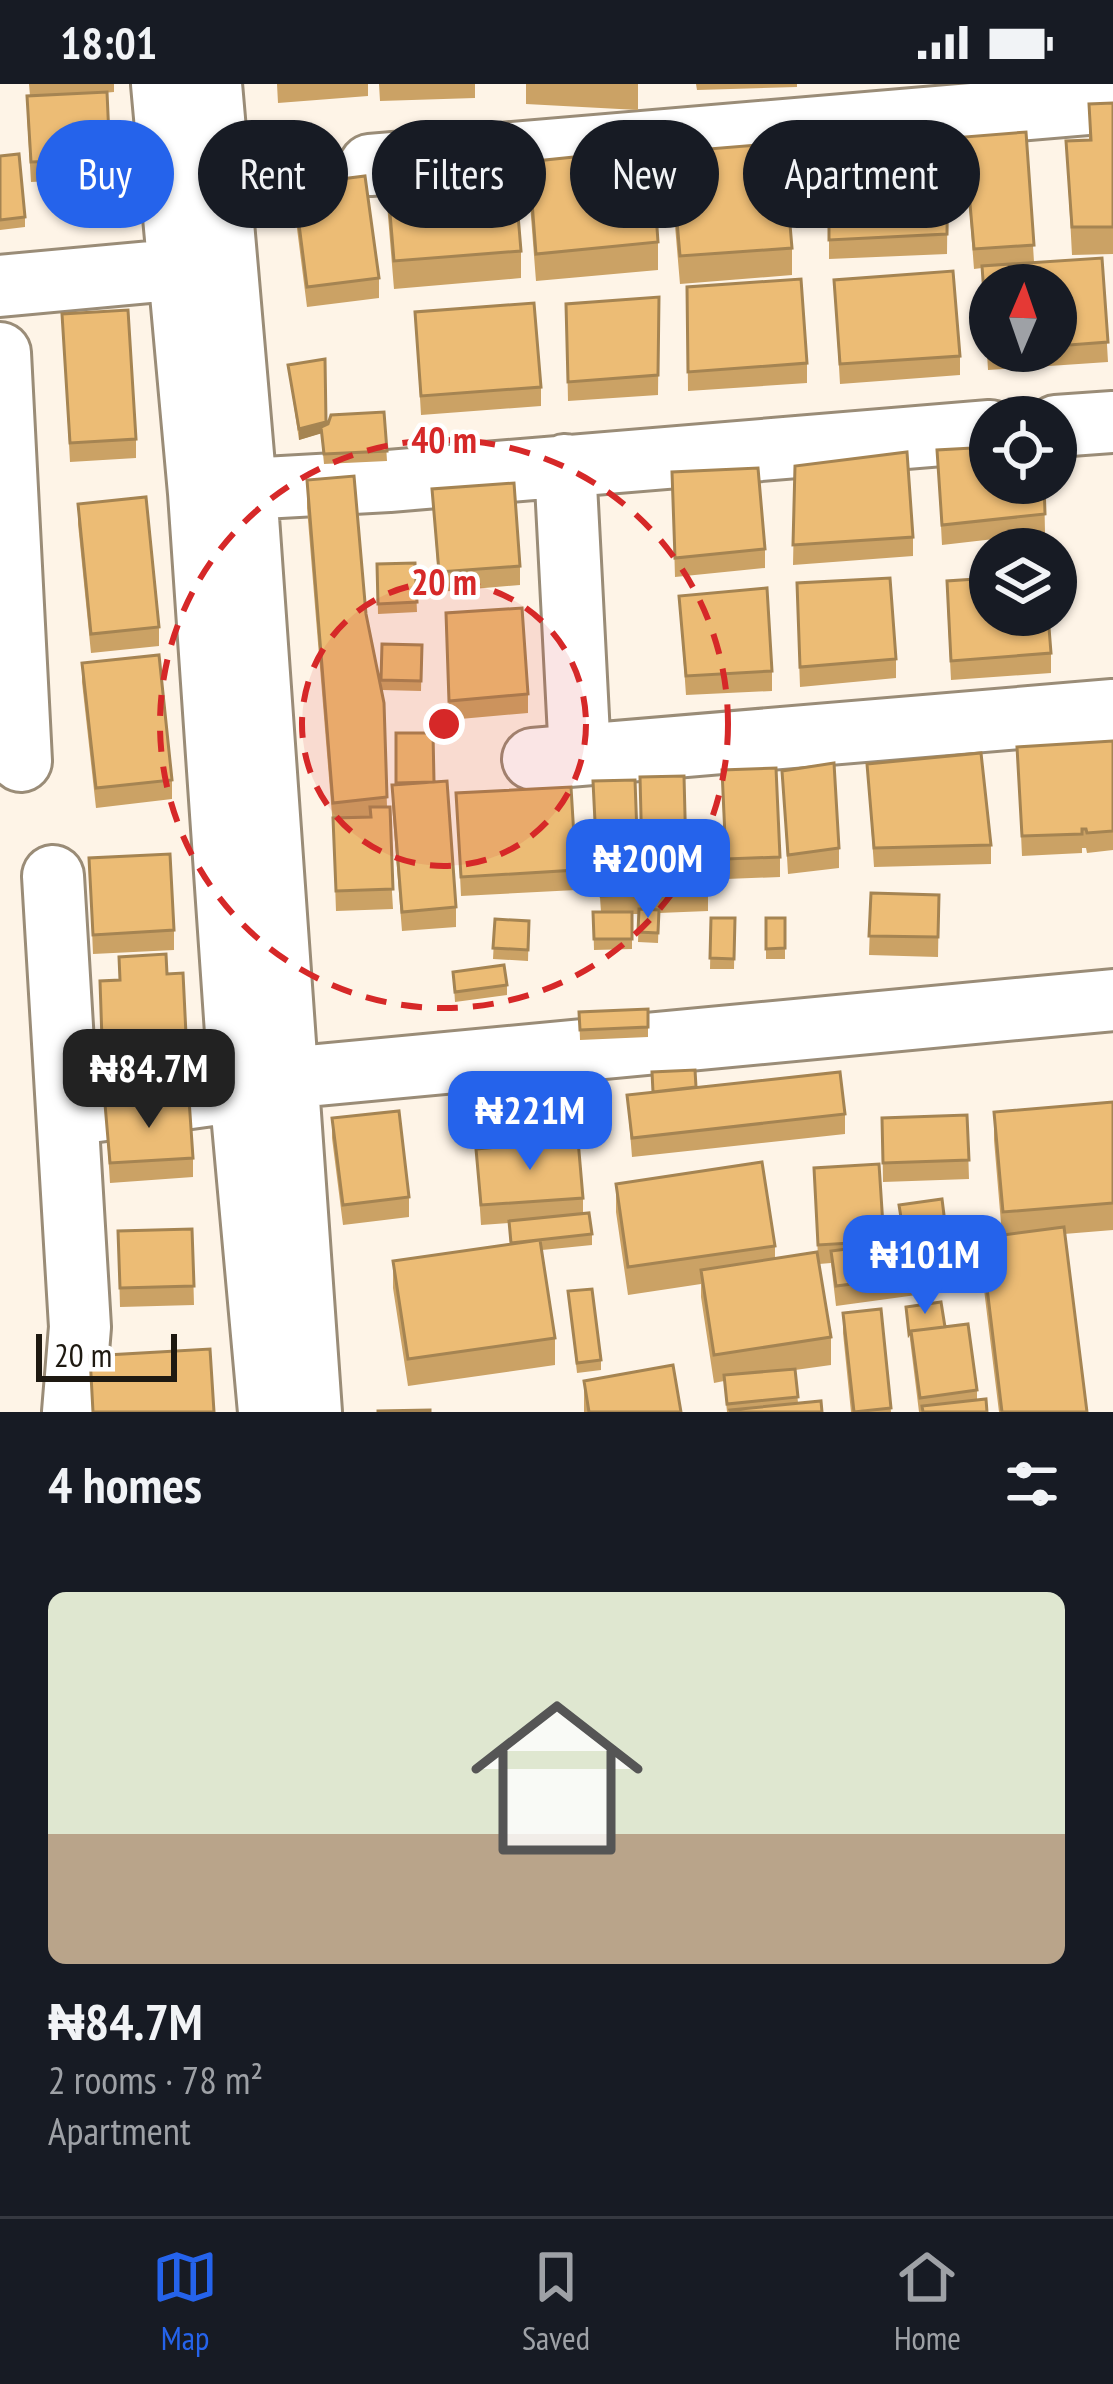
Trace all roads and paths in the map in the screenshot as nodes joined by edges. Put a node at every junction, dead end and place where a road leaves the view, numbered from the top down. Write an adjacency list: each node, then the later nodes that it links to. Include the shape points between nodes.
1 (162, 84): 5 (street)
2 (211, 84): 5 (street)
3 (1113, 102): 4 (street)
4 (370, 165)
5 (201, 268): 6 (street); 12 (street); 17 (street, via 199,493)
6 (0, 286)
7 (0, 353): 14 (street)
8 (1113, 422): 9 (street)
9 (1077, 425)
10 (969, 432): 11 (street)
11 (565, 465): 12 (street); 13 (street, via 556,757)
12 (246, 489): 17 (street)
13 (1113, 710)
14 (20, 761)
15 (53, 876): 18 (street)
16 (1113, 1000): 17 (street)
17 (263, 1084): 18 (street); 19 (street)
18 (64, 1116): 20 (street, via 80,1327)
19 (270, 1172): 21 (street); 22 (street)
20 (73, 1412)
21 (269, 1412)
22 (311, 1412)

